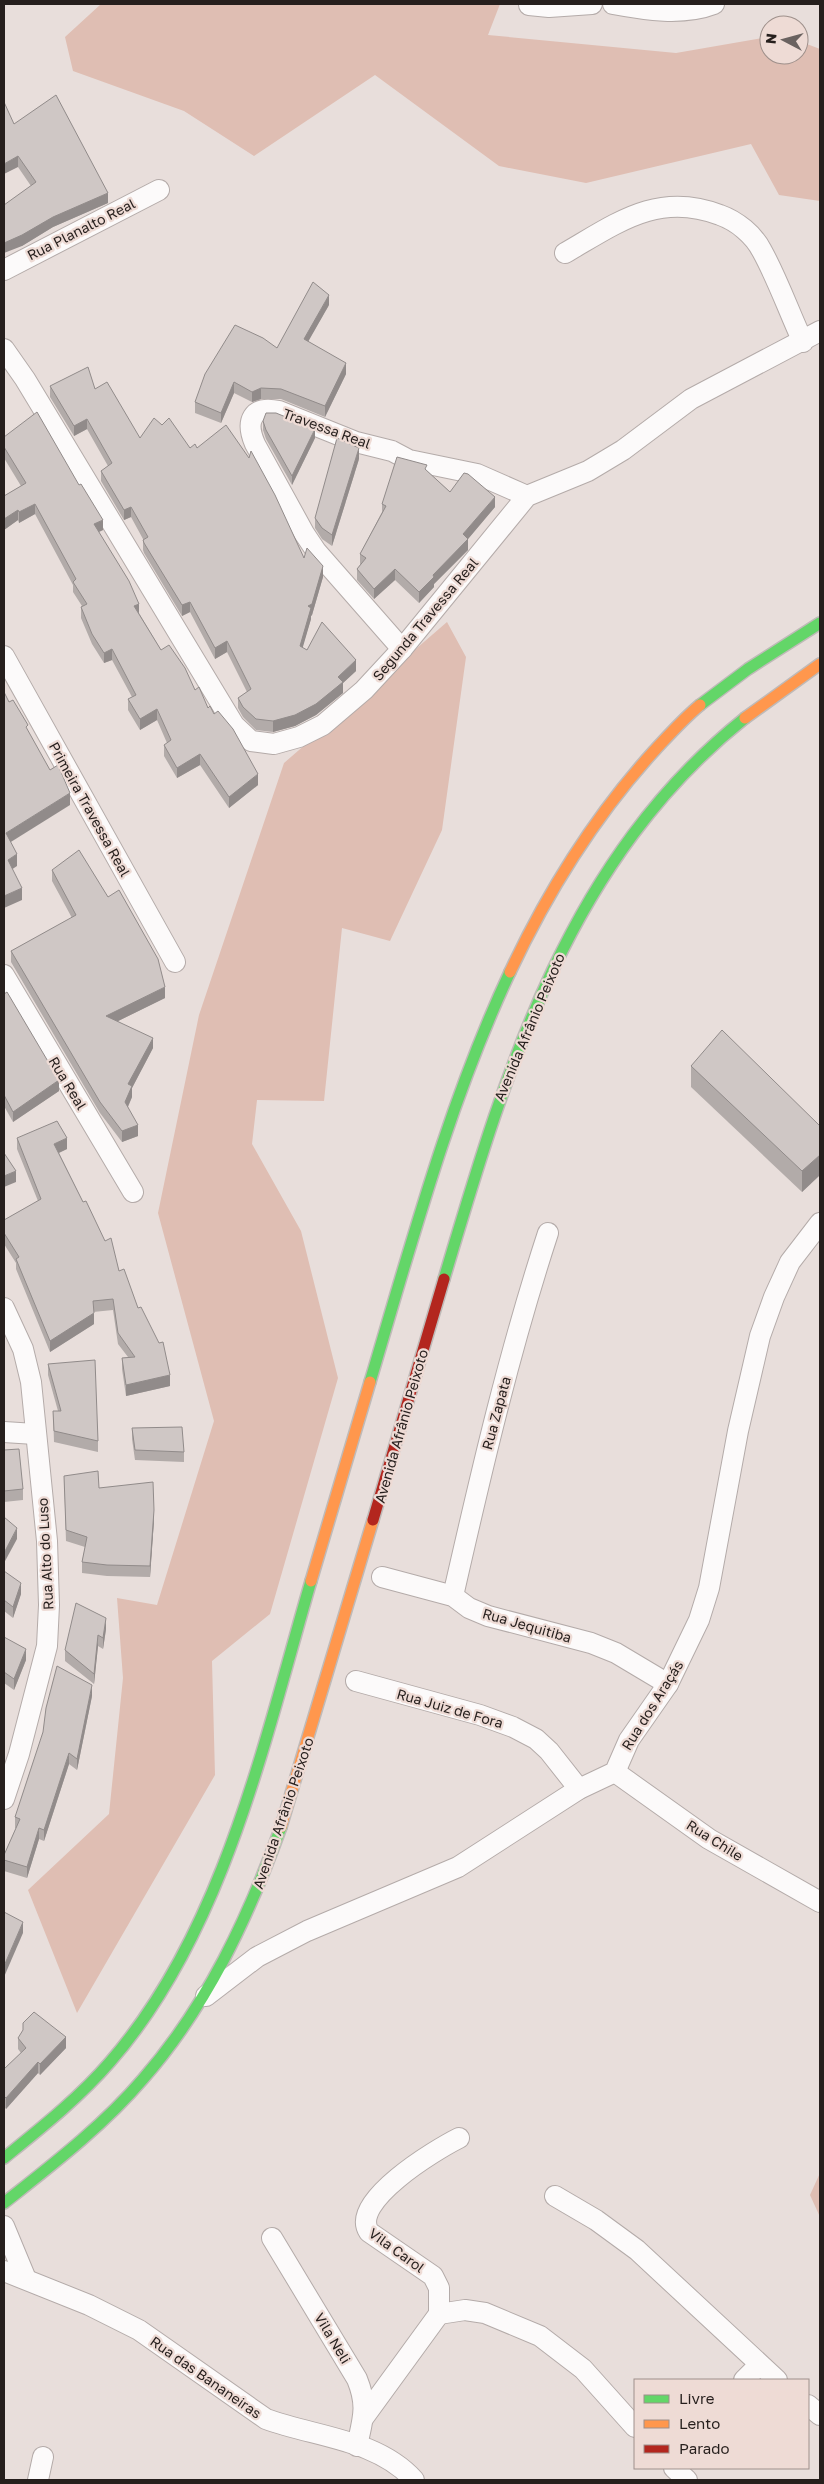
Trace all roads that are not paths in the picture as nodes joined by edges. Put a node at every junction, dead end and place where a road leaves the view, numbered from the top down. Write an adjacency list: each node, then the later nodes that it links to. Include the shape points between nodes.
1 (592, 4): 4 (street, via 549,8)
2 (613, 4): 3 (street, via 658,11)
3 (714, 4)
4 (529, 5)
5 (159, 190): 7 (street, Rua Planalto Real)
6 (565, 254): 9 (street, via 630,217 649,210 668,206 704,209 739,225 753,237)
7 (4, 270)
8 (820, 332): 9 (street, Segunda Travessa Real)
9 (803, 342): 11 (street, Segunda Travessa Real, via 691,399 623,450 588,471)
10 (4, 349): 13 (street, Segunda Travessa Real, via 25,378 234,725 251,741 274,744 299,737 323,725 364,690)
11 (527, 496): 13 (street, Segunda Travessa Real); 13 (street, Travessa Real, via 477,474 409,460 279,411 267,408 252,417 252,439 304,533 334,574)
12 (820, 623): 35 (main road, via 715,692 649,754 570,858 532,922 499,991 451,1116 243,1814 214,1888 190,1941 139,2025 84,2089)
13 (402, 649)
14 (4, 656): 16 (street, Primeira Travessa Real)
15 (820, 664): 33 (main road, Avenida Afrânio Peixoto, via 723,736 672,786 630,836 594,888 562,948 507,1073 489,1127 287,1810 253,1900)
16 (175, 962)
17 (4, 975): 18 (street, Rua Real)
18 (132, 1192)
19 (820, 1223): 27 (street, Rua dos Araçás, via 790,1262 760,1336 738,1431 709,1588 700,1620)
20 (548, 1233): 25 (street, Rua Zapata, via 520,1318 491,1427)
21 (4, 1308): 23 (street, Rua Alto do Luso, via 23,1349 31,1382)
22 (4, 1432): 23 (street)
23 (35, 1434): 28 (street, Rua Alto do Luso, via 47,1541 47,1646)
24 (382, 1577): 25 (street, Rua Jequitiba)
25 (453, 1596): 27 (street, Rua Jequitiba, via 488,1616 616,1652)
26 (356, 1681): 30 (street, Rua Juiz de Fora, via 513,1727 536,1739 549,1751)
27 (668, 1684): 29 (street, Rua dos Araçás, via 629,1740)
28 (11, 1750): 31 (street, Rua Alto do Luso)
29 (615, 1772): 30 (street); 32 (street, Rua Chile, via 709,1839)
30 (579, 1789): 33 (street, via 458,1867 306,1931 258,1958)
31 (4, 1799)
32 (820, 1902)
33 (204, 1998): 37 (main road, Avenida Afrânio Peixoto, via 143,2080 81,2139)
34 (459, 2138): 42 (street, Vila Carol, via 406,2171 370,2206 365,2216 364,2225 369,2232 434,2276 439,2288)
35 (4, 2158)
36 (555, 2196): 43 (street, via 596,2220 637,2250)
37 (4, 2203)
38 (4, 2226): 41 (street)
39 (272, 2238): 48 (street, Vila Neli, via 357,2379 364,2397)
40 (4, 2271): 41 (street, Rua das Bananeiras)
41 (26, 2279): 50 (street, Rua das Bananeiras, via 139,2330 266,2419)
42 (439, 2314): 48 (street); 49 (street, via 465,2310 485,2313 540,2336 583,2369)
43 (759, 2366): 44 (street); 45 (street)
44 (745, 2379)
45 (776, 2379)
46 (809, 2406): 47 (street)
47 (820, 2415)
48 (364, 2417): 50 (street, Vila Neli)
49 (634, 2426)
50 (357, 2446): 54 (street, Rua das Bananeiras, via 392,2461)
51 (43, 2457): 53 (street)
52 (675, 2469): 55 (street)
53 (38, 2480)
54 (414, 2480)
55 (687, 2480)

